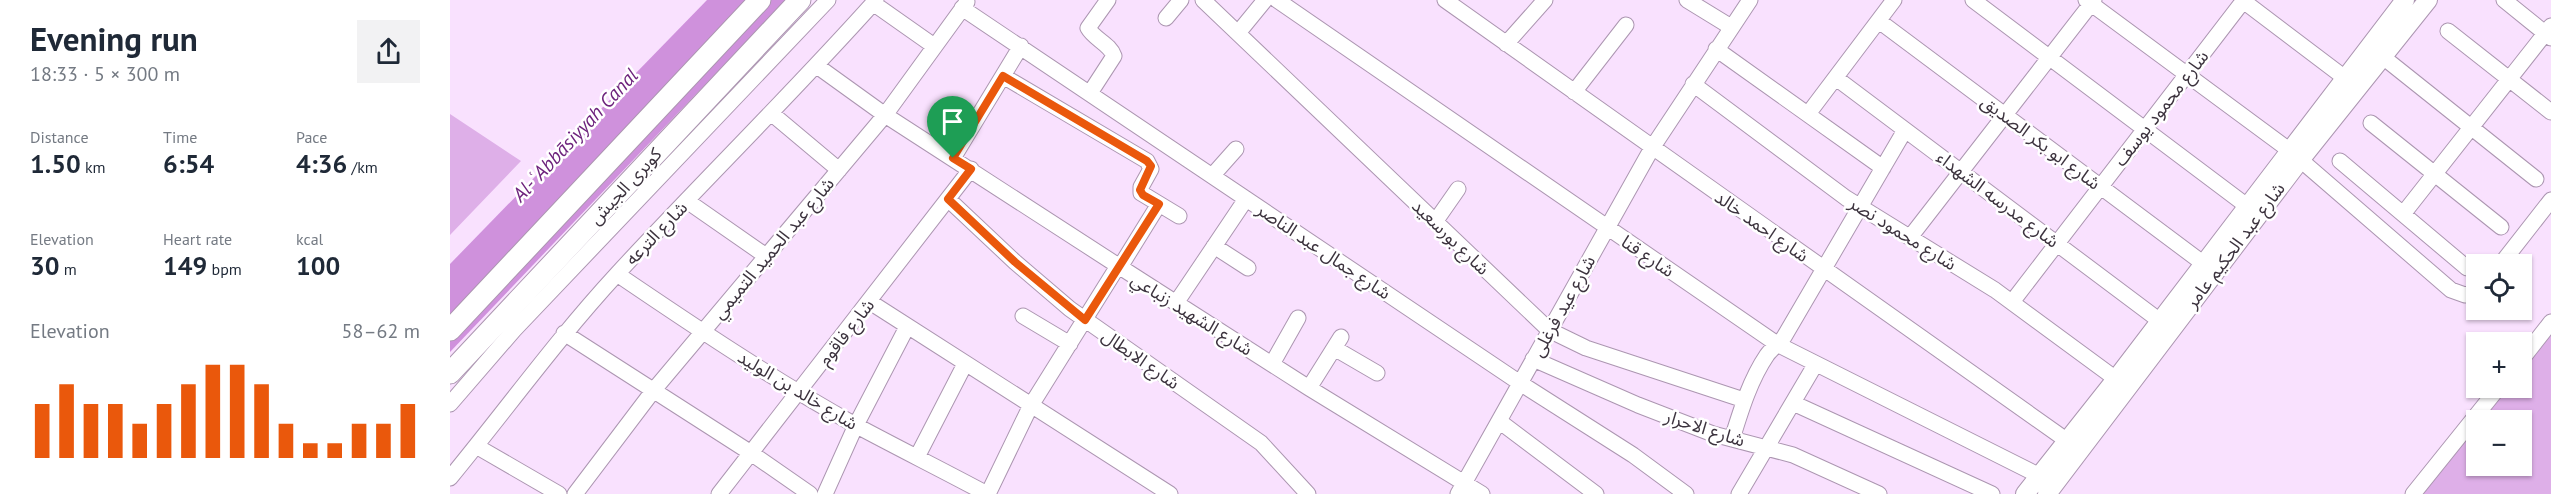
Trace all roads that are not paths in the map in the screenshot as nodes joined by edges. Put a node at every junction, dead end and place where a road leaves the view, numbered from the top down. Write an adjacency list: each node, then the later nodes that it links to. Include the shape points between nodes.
1 (760, 0): 100 (main road, كوبرى الجيش)
2 (800, 0): 111 (main road, كوبرى الجيش)
3 (828, 0): 121 (street, via 514,330)
4 (1108, 0): 43 (street, via 1088,28 1114,56)
5 (1181, 0): 22 (street)
6 (1203, 0): 27 (street, شارع بورسعيد)
7 (1265, 0): 27 (street)
8 (1276, 0): 77 (street, شارع قنا)
9 (1445, 0): 29 (street, شارع احمد خالد)
10 (1545, 0): 29 (street)
11 (1688, 0): 25 (street)
12 (1750, 0): 25 (street, شارع عيد فرغلى)
13 (1894, 0): 23 (street)
14 (1973, 0): 34 (street)
15 (2243, 0): 36 (street, شارع محمود يوسف); 39 (street)
16 (2405, 0): 39 (street, شارع عبد الحكيم عامر)
17 (2504, 0): 28 (street)
18 (874, 1): 30 (street); 35 (street, شارع الترعه)
19 (2091, 1): 34 (street); 36 (street)
20 (2424, 2): 33 (street, شارع عبد الحكيم عامر)
21 (965, 4): 30 (street, شارع عبد الحميد التميمي); 31 (street, شارع جمال عبد الناصر)
22 (1166, 18)
23 (1879, 21): 38 (street); 47 (street, شارع ابو بكر الصديق)
24 (1626, 25): 42 (street)
25 (1731, 27): 32 (street, شارع عيد فرغلى)
26 (2448, 31): 40 (street)
27 (1238, 33): 76 (street, شارع بورسعيد)
28 (2549, 33): 40 (street)
29 (1506, 44): 42 (street, شارع احمد خالد)
30 (934, 46): 48 (street, شارع عبد الحميد التميمي)
31 (1021, 46): 37 (street); 43 (street, شارع جمال عبد الناصر)
32 (1716, 49): 41 (street, شارع عيد فرغلى); 46 (street)
33 (2383, 57): 50 (street); 55 (street, شارع عبد الحكيم عامر)
34 (2049, 58): 47 (street); 51 (street)
35 (817, 66): 45 (street, شارع الترعه); 48 (street, شارع الشهيد زنباعي)
36 (2187, 75): 51 (street, شارع محمود يوسف); 55 (street)
37 (1003, 76): 56 (street); 71 (street, via 1147,161 1151,169 1140,190)
38 (1836, 78): 46 (street); 52 (street, شارع مدرسه الشهداء)
39 (2345, 78): 55 (street, شارع عبد الحكيم عامر)
40 (2509, 79): 44 (street); 50 (street)
41 (1693, 84): 53 (street, شارع عيد فرغلى); 73 (street, شارع محمود نصر)
42 (1574, 92): 53 (street, شارع احمد خالد)
43 (1090, 93): 63 (street, شارع جمال عبد الناصر)
44 (2551, 112)
45 (771, 114): 60 (street); 70 (street, شارع الترعه)
46 (1808, 114): 58 (street)
47 (2005, 115): 61 (street); 65 (street, شارع ابو بكر الصديق)
48 (885, 116): 56 (street, شارع الشهيد زنباعي); 60 (street, شارع عبد الحميد التميمي)
49 (2371, 123): 62 (street)
50 (2472, 128): 62 (street); 64 (street)
51 (2145, 129): 65 (street, شارع محمود يوسف); 72 (street)
52 (1905, 130): 58 (street); 61 (street, شارع مدرسه الشهداء)
53 (1652, 148): 77 (street, شارع عيد فرغلى); 88 (street, شارع احمد خالد)
54 (1236, 149): 63 (street)
55 (2295, 155): 72 (street, شارع عبد الحكيم عامر); 90 (street, via 2451,290); 127 (street, شارع عبد الحكيم عامر)
56 (953, 158): 59 (street, شارع الشهيد زنباعي)
57 (2340, 161): 74 (street)
58 (1883, 168): 73 (street)
59 (971, 169): 67 (street, شارع فاقوم); 85 (street, شارع الشهيد زنباعي)
60 (839, 170): 83 (street, شارع عبد الحميد التميمي)
61 (1961, 171): 79 (street); 80 (street, شارع مدرسه الشهداء)
62 (2435, 174): 74 (street); 78 (street)
63 (1212, 176): 68 (street, شارع جمال عبد الناصر)
64 (2536, 179)
65 (2100, 187): 80 (street, شارع محمود يوسف); 84 (street, شارع ابو بكر الصديق)
66 (1458, 189): 76 (street)
67 (948, 199): 91 (street, شارع فاقوم); 96 (street, شارع الابطال, via 1022,269)
68 (1246, 199): 81 (street); 114 (street, شارع جمال عبد الناصر)
69 (2551, 200): 82 (street)
70 (687, 201): 83 (street); 89 (street, شارع الترعه)
71 (1159, 204): 75 (street); 85 (street)
72 (2247, 206): 84 (street, شارع عبد الحكيم عامر)
73 (1860, 207): 79 (street, شارع محمود نصر); 88 (street)
74 (2403, 214): 86 (street)
75 (1179, 216)
76 (1435, 222): 101 (street, شارع بورسعيد)
77 (1606, 227): 101 (street, شارع عيد فرغلى); 105 (street, شارع قنا)
78 (2501, 227)
79 (1911, 236): 92 (street, شارع محمود نصر)
80 (2057, 244): 92 (street, شارع محمود يوسف); 97 (street, شارع مدرسه الشهداء)
81 (1214, 246): 87 (street); 93 (street)
82 (2509, 254)
83 (766, 256): 102 (street, شارع عبد الحميد التميمي)
84 (2204, 264): 97 (street, شارع عبد الحكيم عامر)
85 (1119, 267): 93 (street, شارع الشهيد زنباعي); 96 (street)
86 (2466, 267)
87 (1248, 268)
88 (1823, 270): 105 (street); 127 (street, شارع احمد خالد)
89 (617, 274): 102 (street, شارع خالد بن الوليد); 103 (street, شارع الترعه)
90 (2466, 295)
91 (870, 302): 99 (street); 117 (street, شارع فاقوم)
92 (2012, 302): 113 (street, شارع محمود نصر)
93 (1176, 303): 109 (street, شارع الشهيد زنباعي)
94 (1023, 316): 104 (street)
95 (1298, 318): 109 (street)
96 (1085, 320): 104 (street); 141 (street, شارع الابطال, via 1262,443)
97 (2160, 321): 113 (street, شارع عبد الحكيم عامر)
98 (2551, 322): 106 (street)
99 (907, 327): 108 (street); 124 (street)
100 (450, 330)
101 (1549, 330): 107 (street, شارع عيد فرغلى); 119 (street, شارع بورسعيد, via 1586,348)
102 (702, 332): 116 (street, شارع عبد الحميد التميمي); 117 (street, شارع خالد بن الوليد)
103 (564, 333): 116 (street); 126 (street, شارع الترعه)
104 (1070, 344): 122 (street)
105 (1777, 344): 110 (street, شارع قنا); 119 (street, via 1766,356)
106 (2532, 346)
107 (1533, 359): 114 (street, شارع عيد فرغلى); 125 (street, شارع الاحرار, via 1638,405)
108 (965, 364): 122 (street); 130 (street)
109 (1272, 364): 115 (street, شارع الشهيد زنباعي)
110 (1815, 365): 120 (street); 133 (street, شارع قنا)
111 (450, 373)
112 (1377, 374): 115 (street, via 1337,343)
113 (2116, 379): 127 (street, شارع عبد الحكيم عامر)
114 (1520, 383): 123 (street, شارع عيد فرغلى); 144 (street, شارع جمال عبد الناصر)
115 (1309, 388): 132 (street, شارع الشهيد زنباعي)
116 (653, 391): 129 (street); 135 (street, شارع عبد الحميد التميمي)
117 (800, 392): 124 (street, شارع خالد بن الوليد); 129 (street, شارع فاقوم)
118 (2490, 398): 149 (street)
119 (1744, 400): 125 (street)
120 (1793, 403): 128 (street); 147 (street)
121 (450, 404)
122 (1030, 406): 139 (street); 140 (street)
123 (1499, 421): 132 (street, شارع عيد فرغلى); 143 (street)
124 (856, 425): 130 (street, شارع خالد بن الوليد); 138 (street)
125 (1732, 439): 128 (street, شارع الاحرار)
126 (476, 446): 131 (street, شارع الترعه); 134 (street)
127 (2074, 446): 133 (street, شارع عبد الحكيم عامر)
128 (1766, 447): 145 (street); 146 (street, شارع الاحرار)
129 (751, 453): 136 (street, شارع فاقوم); 137 (street)
130 (917, 457): 139 (street, شارع خالد بن الوليد)
131 (450, 478)
132 (1462, 488): 142 (street, شارع الشهيد زنباعي)
133 (2048, 489): 148 (street, شارع عبد الحكيم عامر)
134 (559, 494)
135 (574, 494)
136 (719, 494)
137 (810, 494)
138 (825, 494)
139 (987, 494)
140 (1170, 494)
141 (1308, 494)
142 (1482, 494)
143 (1596, 494)
144 (1686, 494)
145 (1739, 494)
146 (1879, 494)
147 (1992, 494)
148 (2025, 494)
149 (2413, 494)

